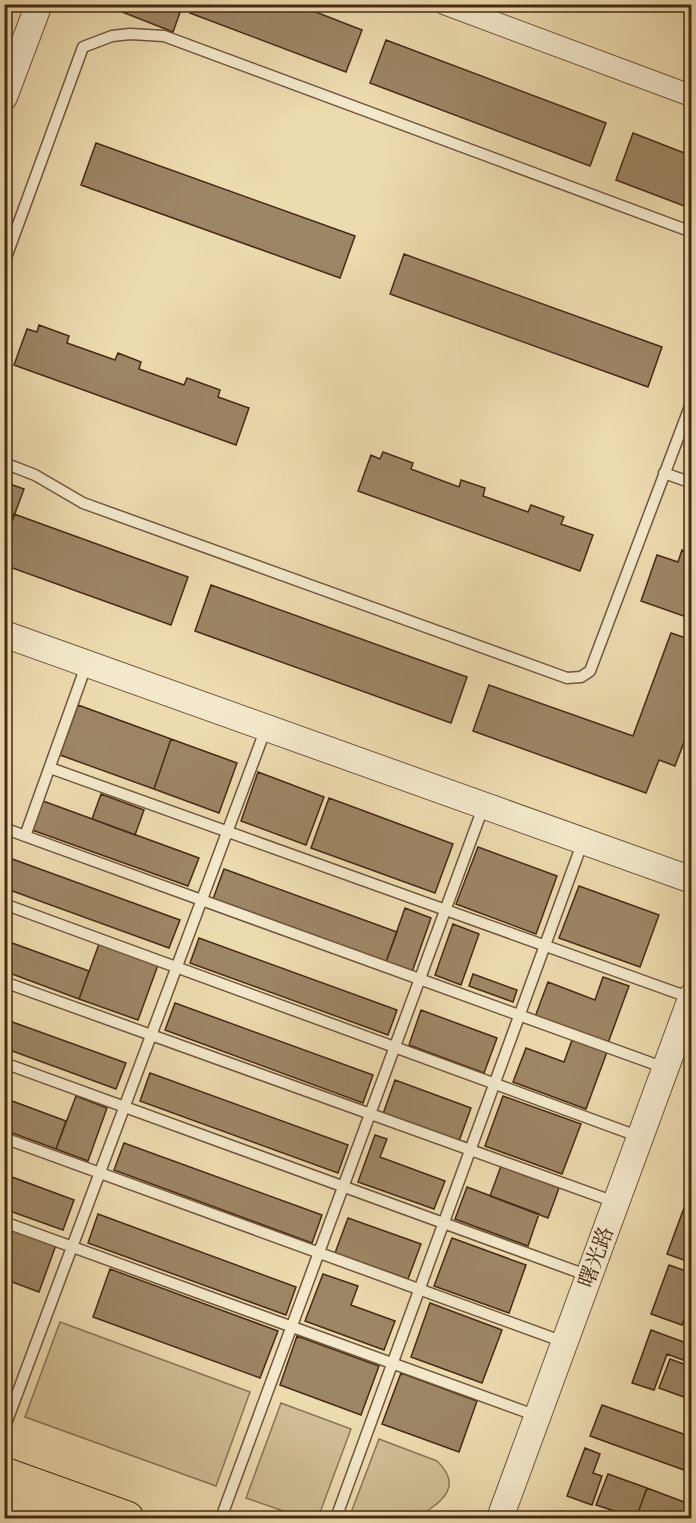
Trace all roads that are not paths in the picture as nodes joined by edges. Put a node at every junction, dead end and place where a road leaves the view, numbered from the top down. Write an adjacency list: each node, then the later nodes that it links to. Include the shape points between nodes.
1 (39, 4): 4 (street)
2 (445, 4): 3 (street)
3 (692, 96)
4 (4, 97)
5 (692, 232): 6 (lane, via 164,36 130,34 83,47)
6 (4, 263)
7 (692, 401): 9 (lane)
8 (4, 463): 9 (lane, via 35,475 83,503 567,678 581,677 590,671)
9 (664, 473): 10 (lane)
10 (692, 483)
11 (4, 634): 12 (street)
12 (87, 663): 13 (street); 14 (lane)
13 (266, 728): 15 (street); 17 (lane)
14 (50, 768): 17 (lane); 18 (lane)
15 (483, 806): 19 (street); 23 (lane)
16 (4, 828): 18 (lane)
17 (227, 831): 21 (lane); 23 (lane)
18 (25, 836): 21 (lane)
19 (583, 841): 20 (street); 24 (lane)
20 (692, 880)
21 (202, 900): 25 (lane); 26 (lane)
22 (4, 904): 25 (lane)
23 (445, 910): 24 (lane); 26 (lane)
24 (545, 946): 28 (lane); 29 (lane)
25 (177, 967): 30 (lane); 31 (lane)
26 (420, 979): 29 (lane); 31 (lane)
27 (4, 982): 30 (lane)
28 (691, 997): 33 (street, 曙光路)
29 (520, 1015): 33 (lane); 34 (lane)
30 (151, 1035): 35 (lane); 36 (lane)
31 (395, 1047): 34 (lane); 36 (lane)
32 (4, 1064): 35 (lane)
33 (665, 1068): 37 (street, 曙光路)
34 (495, 1084): 37 (lane); 39 (lane)
35 (124, 1107): 40 (lane); 41 (lane)
36 (370, 1114): 39 (lane); 41 (lane)
37 (640, 1137): 42 (street, 曙光路)
38 (4, 1138): 40 (lane)
39 (471, 1150): 42 (lane); 44 (lane)
40 (100, 1173): 45 (lane); 46 (lane)
41 (343, 1187): 44 (lane); 46 (lane)
42 (616, 1203): 47 (street, 曙光路)
43 (4, 1222): 45 (lane)
44 (444, 1223): 47 (lane); 48 (lane)
45 (72, 1247): 49 (lane); 53 (lane)
46 (319, 1252): 48 (lane); 49 (lane)
47 (589, 1276): 50 (street, 曙光路)
48 (420, 1289): 50 (lane); 51 (lane)
49 (292, 1327): 51 (lane); 58 (lane)
50 (565, 1342): 52 (street, 曙光路)
51 (392, 1364): 52 (lane); 59 (lane)
52 (538, 1416): 60 (street, 曙光路)
53 (4, 1429)
54 (4, 1474): 57 (main road)
55 (4, 1499): 56 (main road)
56 (57, 1518)
57 (127, 1518)
58 (221, 1518)
59 (336, 1518)
60 (500, 1518)

